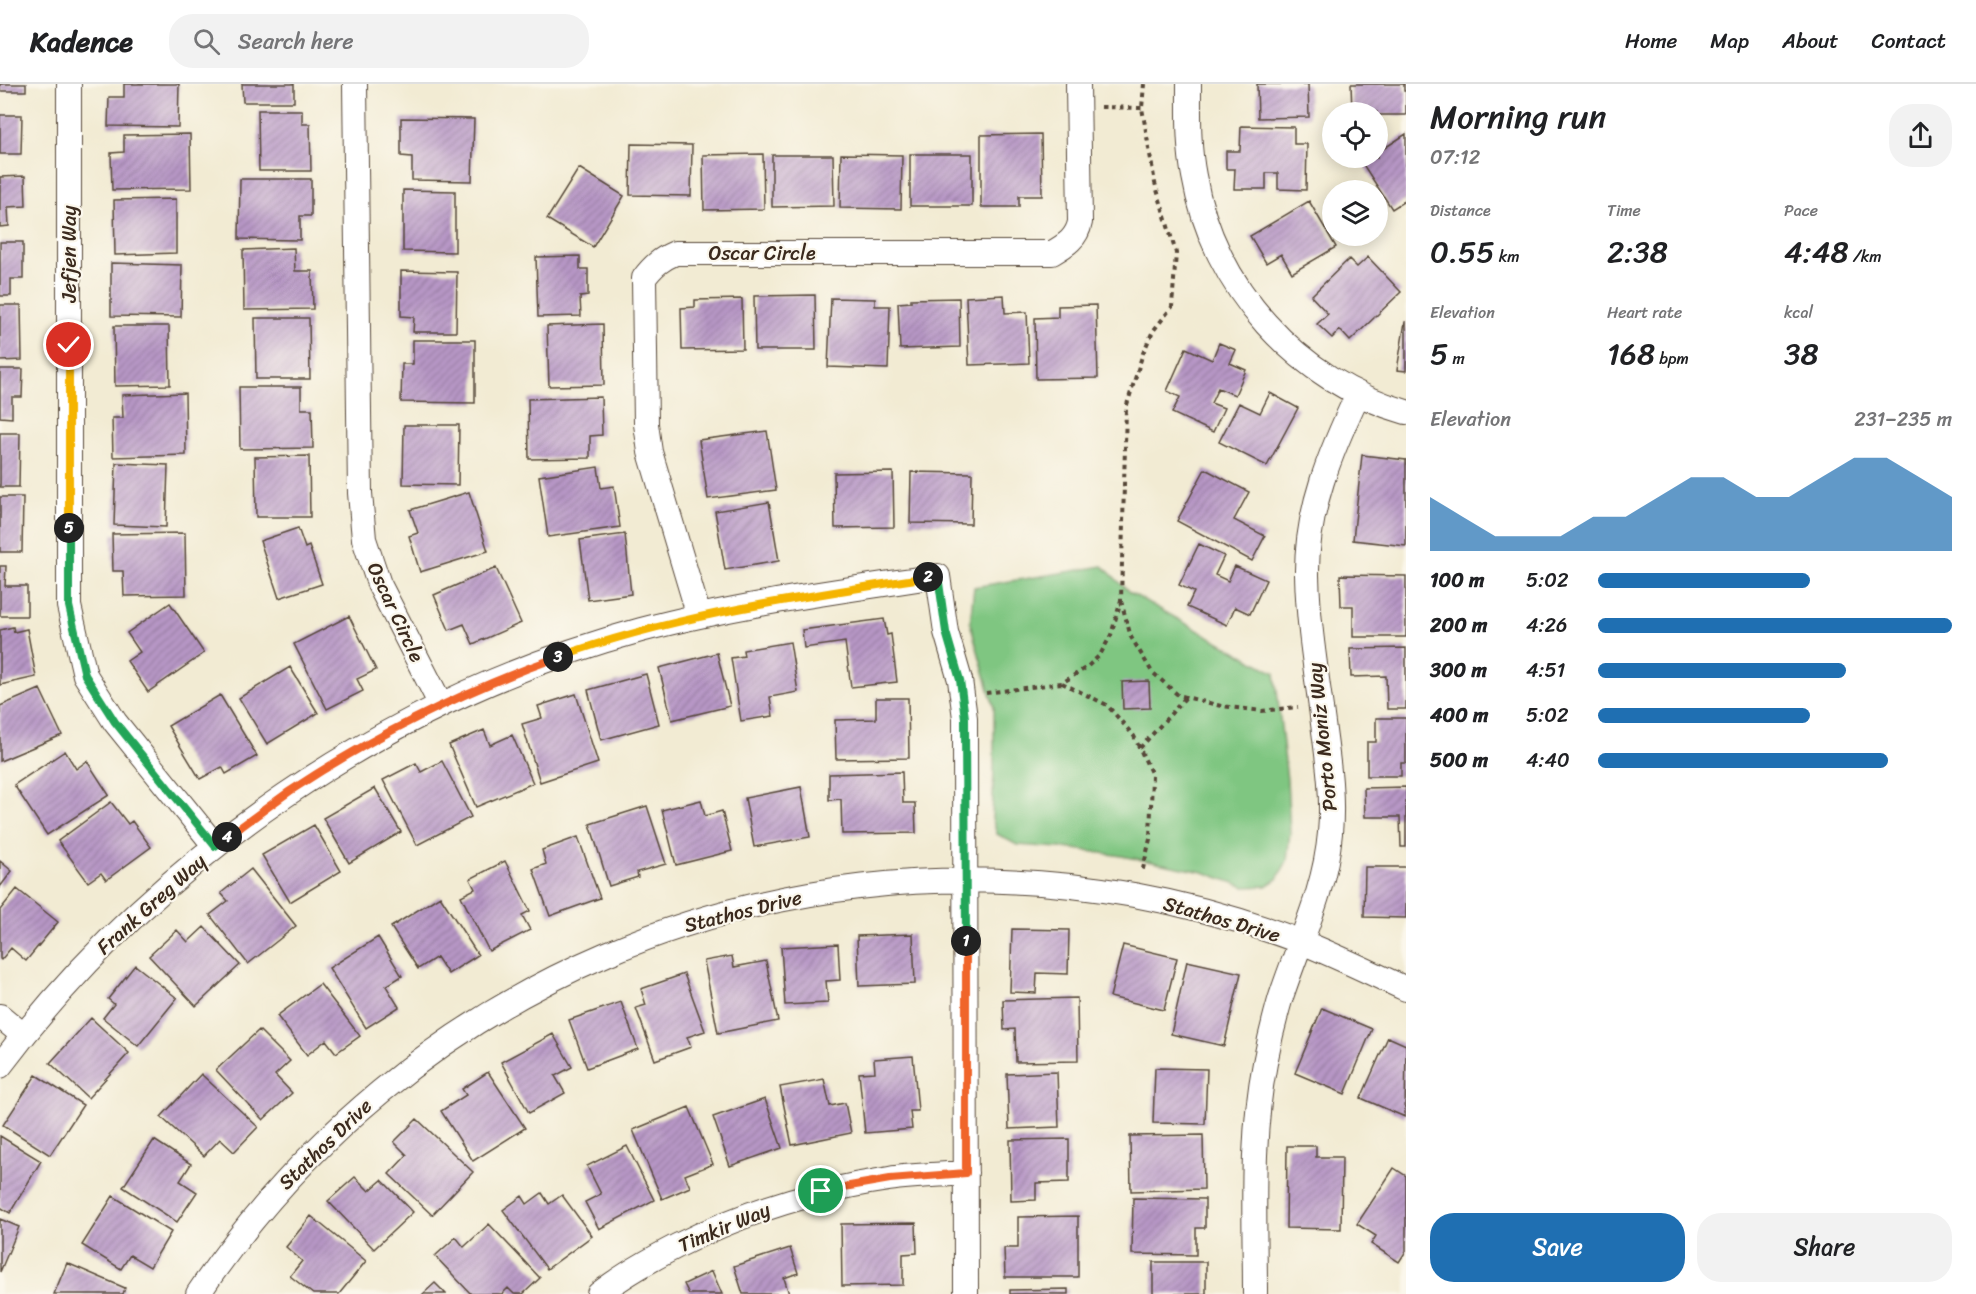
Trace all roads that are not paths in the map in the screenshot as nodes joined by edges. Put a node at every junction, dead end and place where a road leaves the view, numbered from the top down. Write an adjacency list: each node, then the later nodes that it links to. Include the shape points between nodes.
1 (69, 84): 9 (street, Jefjen Way, via 69,606 85,675 115,722)
2 (355, 84): 8 (street, Oscar Circle, via 360,493 364,539 379,584)
3 (1189, 84): 5 (street, via 1193,175 1206,224 1227,269 1244,298 1272,331 1329,378)
4 (1078, 95): 7 (street, Oscar Circle, via 1080,222 1066,245 1052,253 675,253 648,272 644,278 646,424 650,452)
5 (1358, 394): 6 (street); 11 (street, Porto Moniz Way, via 1322,481 1309,540 1310,624 1331,788 1331,831 1324,874)
6 (1406, 412)
7 (699, 616): 8 (street, Frank Greg Way, via 582,648); 10 (street, Frank Greg Way, via 938,576 965,718)
8 (441, 705): 9 (street, Frank Greg Way, via 290,791)
9 (215, 846): 14 (street, Frank Greg Way, via 138,912)
10 (966, 880): 11 (street, Stathos Drive, via 1080,887 1137,896 1214,914); 16 (street, Frank Greg Way); 17 (street, Stathos Drive, via 821,892 735,909 598,957 545,982 494,1010 376,1094 272,1196)
11 (1301, 942): 12 (street, Stathos Drive); 20 (street, Porto Moniz Way, via 1264,1064 1256,1128)
12 (1406, 988)
13 (0, 1016): 14 (street)
14 (23, 1035): 15 (street, Frank Greg Way)
15 (0, 1066)
16 (966, 1173): 18 (street, Timkir Way, via 890,1179 821,1191 753,1211 647,1262); 19 (street, Frank Greg Way)
17 (198, 1294)
18 (599, 1294)
19 (966, 1294)
20 (1255, 1294)

